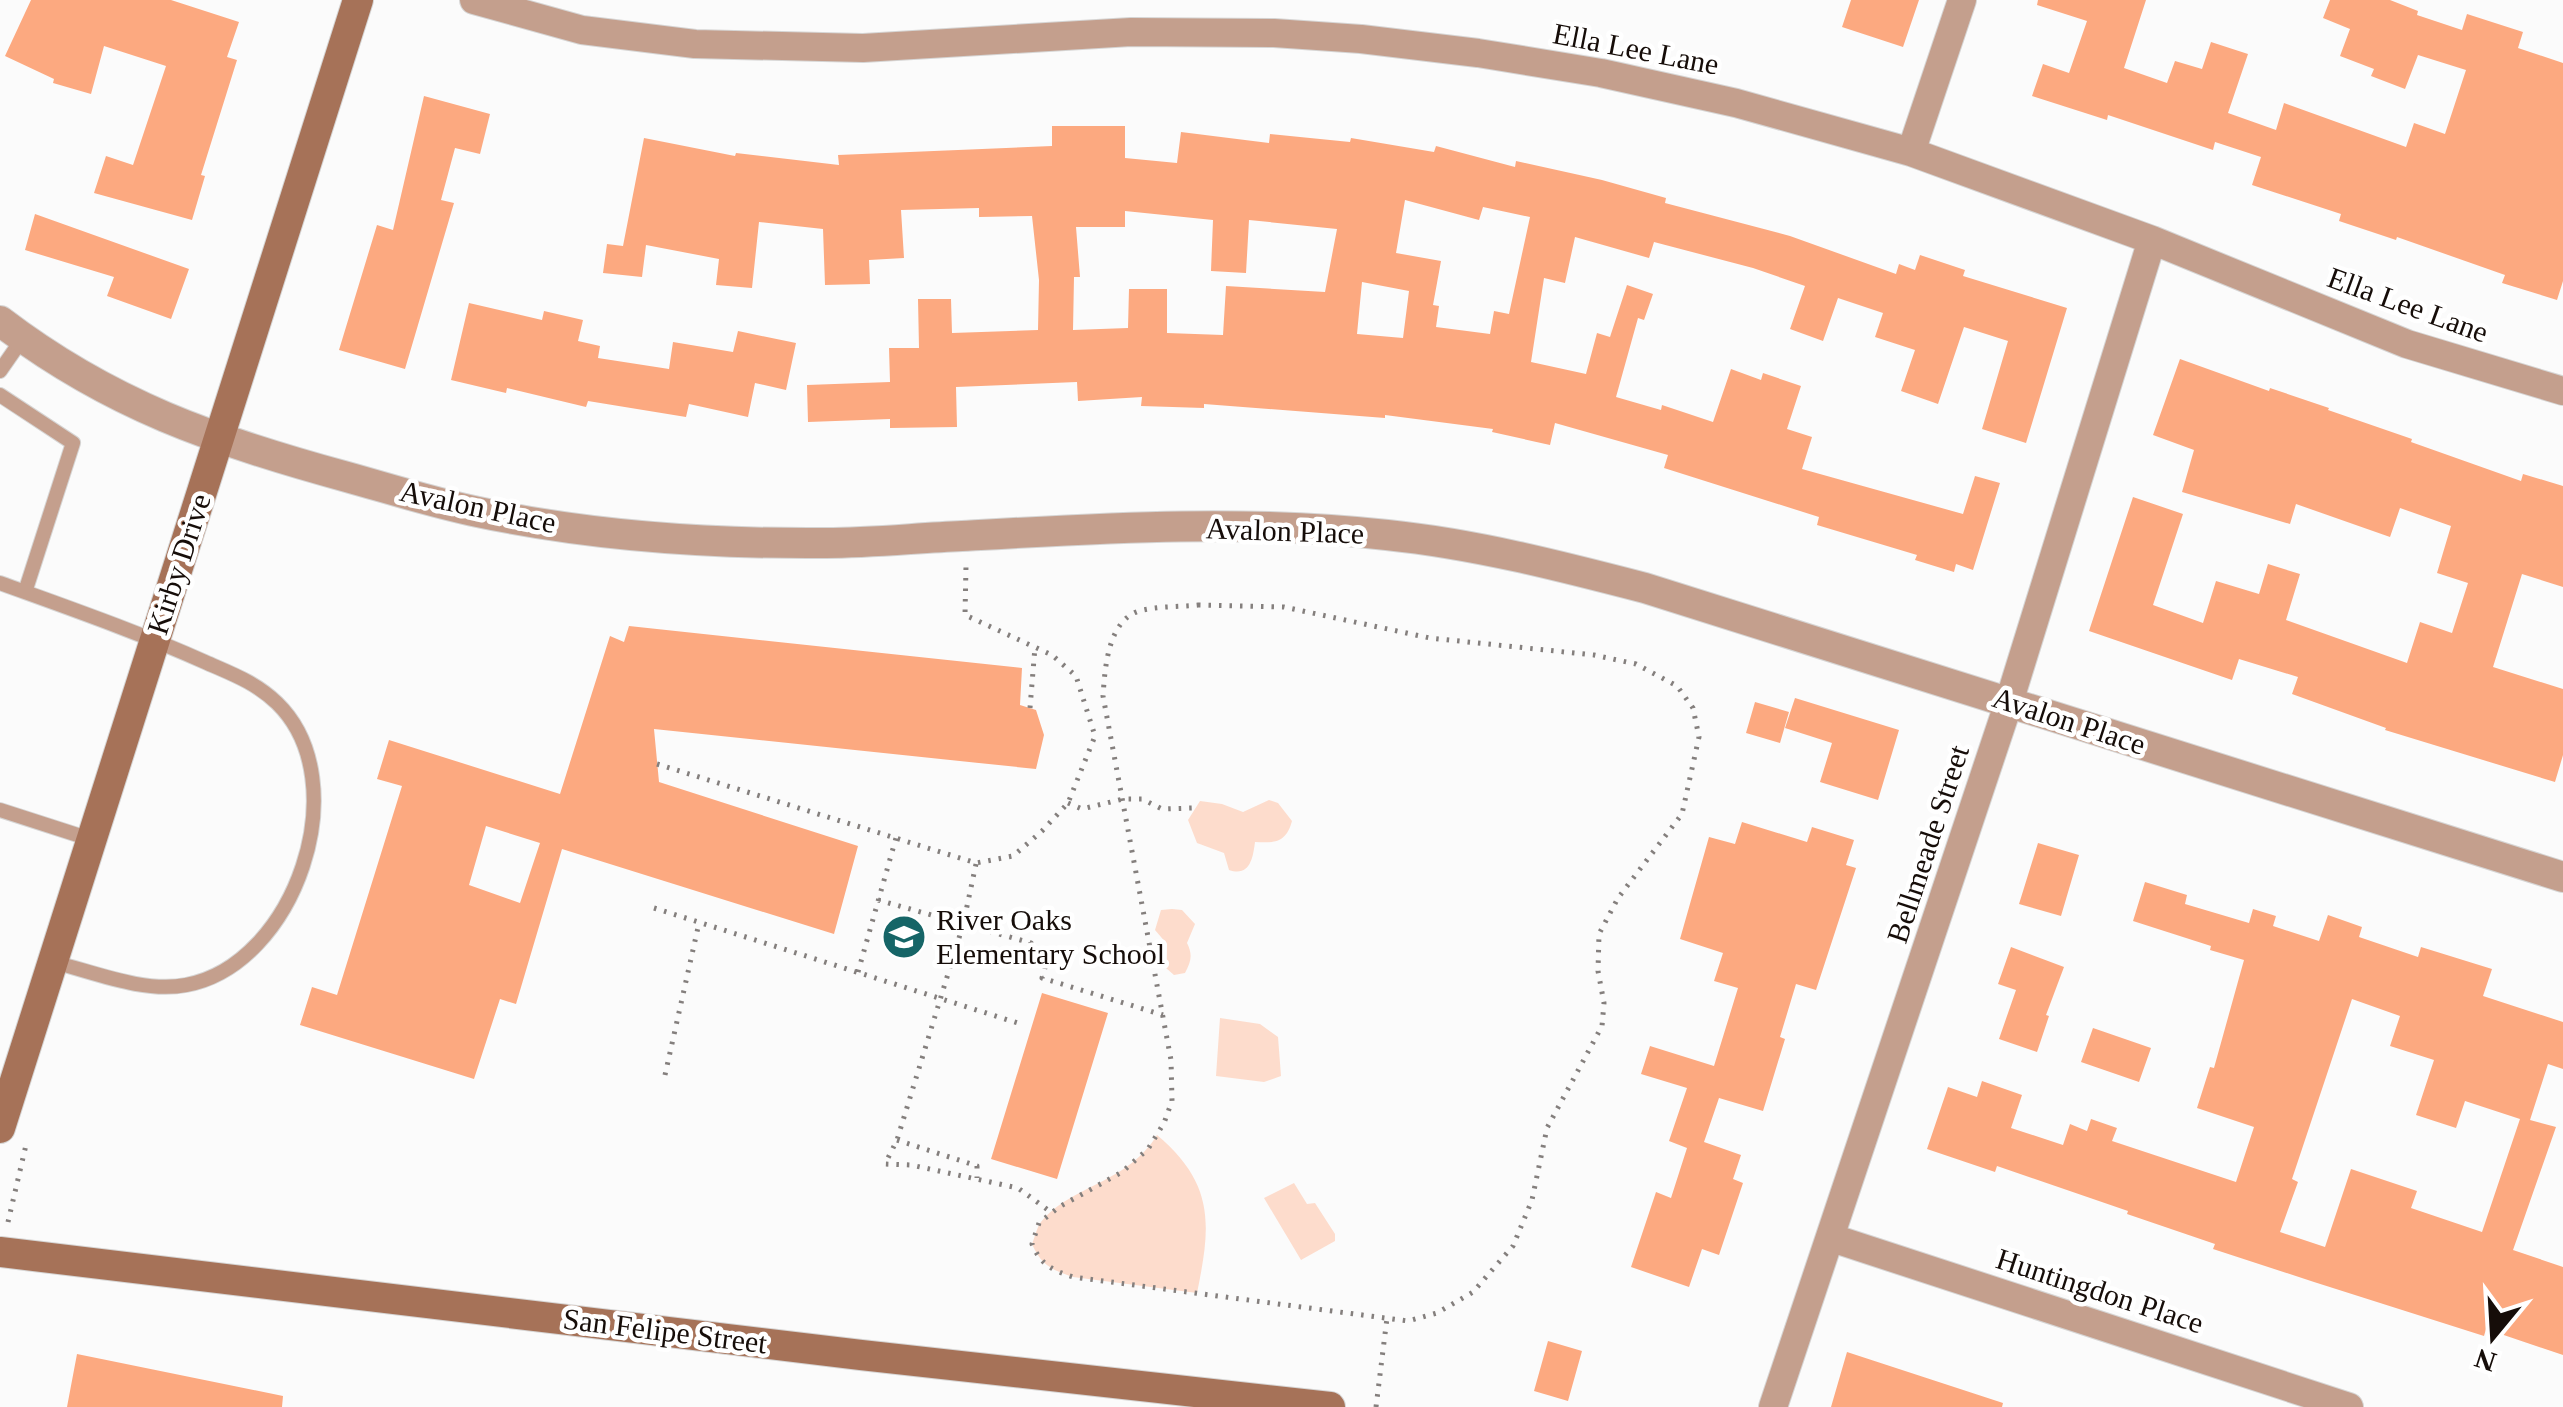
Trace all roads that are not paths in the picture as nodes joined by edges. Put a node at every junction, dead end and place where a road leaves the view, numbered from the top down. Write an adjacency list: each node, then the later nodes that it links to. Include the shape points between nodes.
1 (358, 0): 10 (main road, Kirby Drive)
2 (474, 0): 4 (street, Ella Lee Lane, via 582,30 740,46 863,48 1131,32 1361,39 1601,73 1736,102)
3 (1962, 0): 4 (street)
4 (1911, 152): 5 (street, Ella Lee Lane)
5 (2152, 240): 8 (street, Ella Lee Lane, via 2407,344); 14 (street, Bellmeade Street)
6 (11, 329): 7 (lane); 10 (street, Avalon Place, via 46,356)
7 (0, 371)
8 (2563, 390)
9 (0, 395): 12 (lane, via 73,442)
10 (220, 441): 13 (main road, Kirby Drive); 14 (street, Avalon Place, via 478,512 713,541 828,543 1137,527 1386,534 1521,556 1646,588)
11 (0, 583): 12 (lane)
12 (25, 592): 13 (lane)
13 (154, 638): 16 (main road, Kirby Drive); 18 (lane, via 253,682 280,706 304,744 315,780 314,827 302,868 257,946 218,974 186,985 150,986)
14 (2009, 702): 17 (street, Avalon Place); 20 (street, Bellmeade Street)
15 (1, 811): 16 (lane)
16 (90, 839): 18 (main road, Kirby Drive)
17 (2563, 877)
18 (52, 962): 19 (main road, Kirby Drive)
19 (0, 1128)
20 (1832, 1238): 23 (street, Bellmeade Street); 24 (street, Huntingdon Place)
21 (0, 1252): 22 (main road, San Felipe Street)
22 (1330, 1407)
23 (1773, 1407)
24 (2349, 1407)

